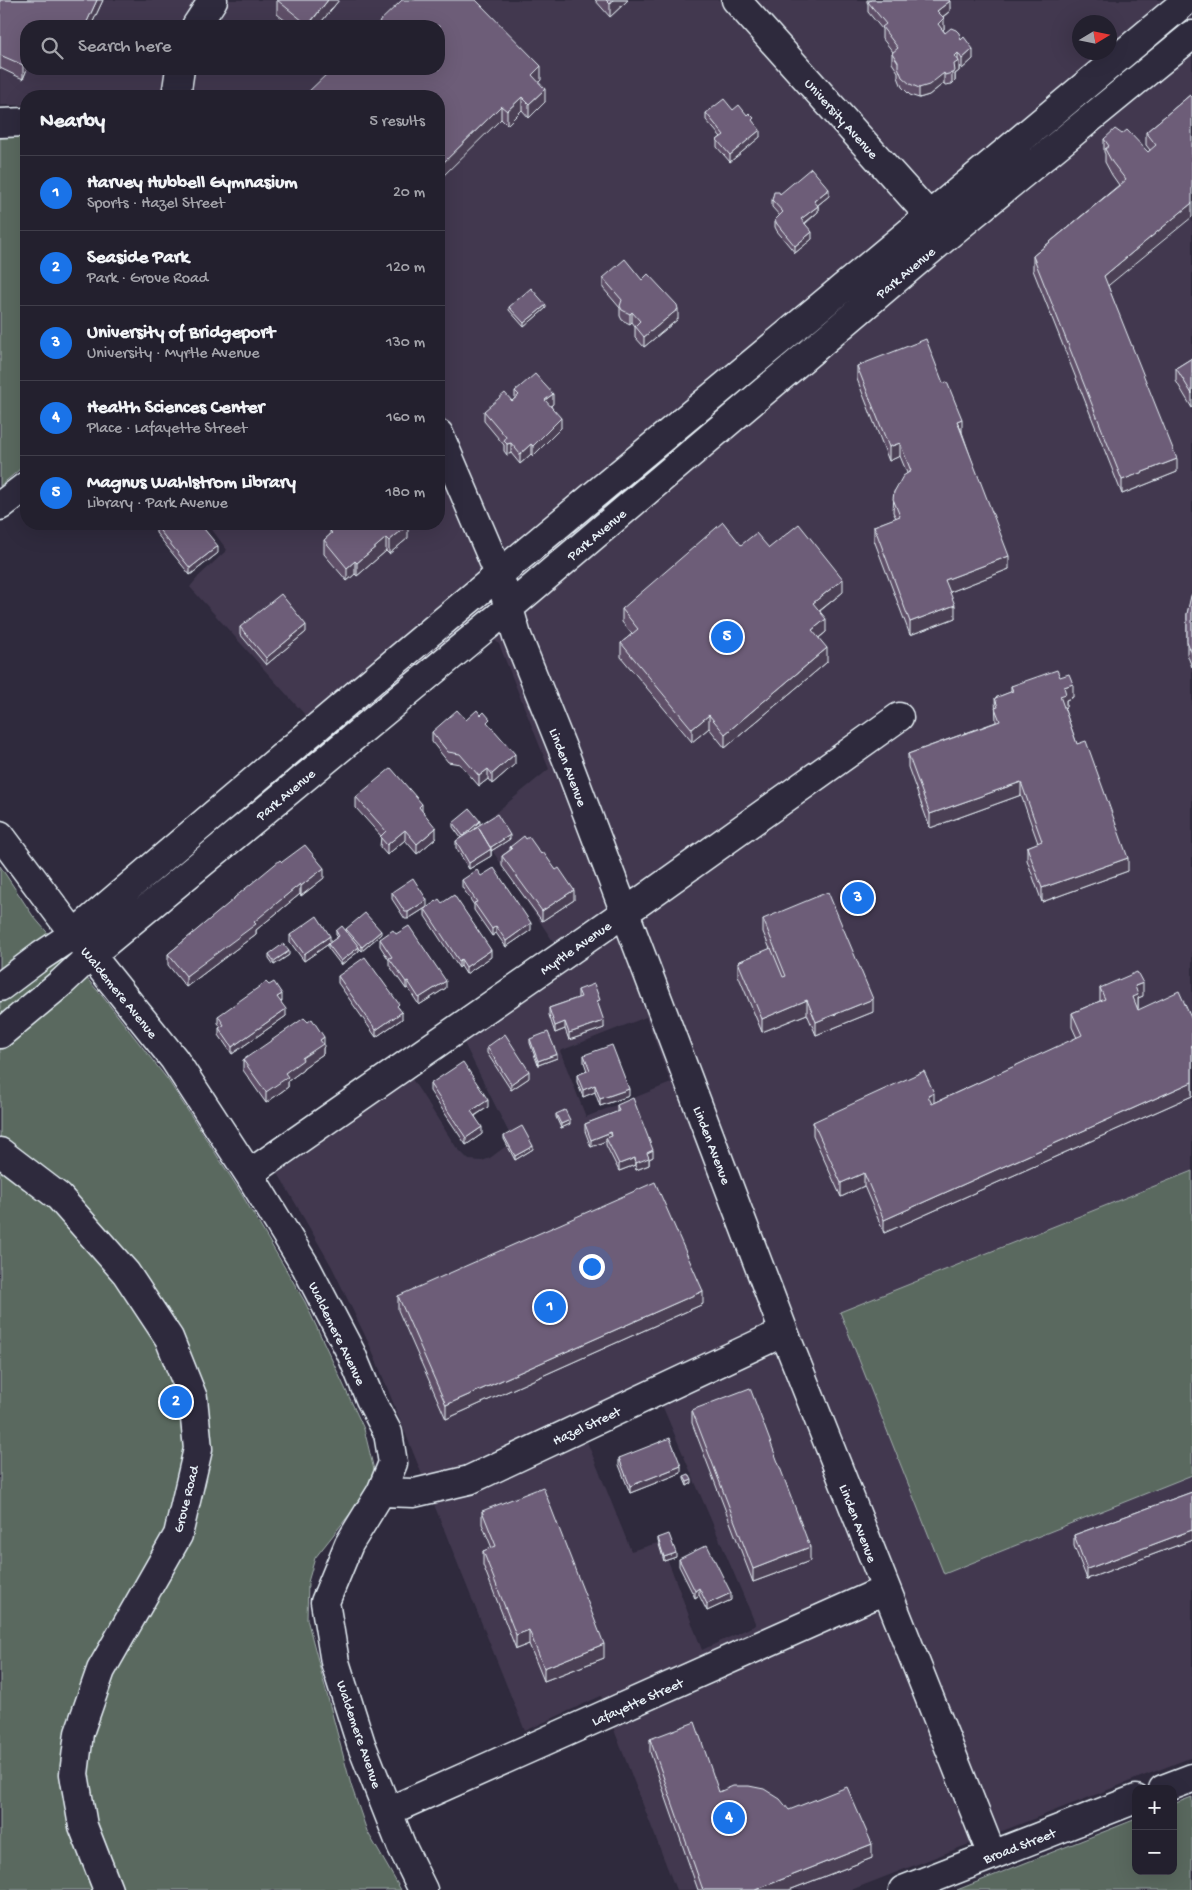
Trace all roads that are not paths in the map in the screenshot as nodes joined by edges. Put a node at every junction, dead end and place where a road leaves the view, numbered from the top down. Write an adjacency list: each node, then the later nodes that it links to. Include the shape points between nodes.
1 (213, 0): 4 (street)
2 (736, 0): 10 (street, University Avenue)
3 (1187, 0): 10 (street, Park Avenue)
4 (200, 20)
5 (1192, 35): 10 (street, Park Avenue)
6 (179, 75): 7 (street)
7 (177, 90)
8 (20, 122): 9 (street)
9 (0, 123)
10 (939, 226): 14 (street, Park Avenue); 15 (street, Park Avenue)
11 (445, 448): 14 (street, Linden Avenue)
12 (20, 491): 13 (street)
13 (0, 506)
14 (499, 574): 15 (street, Linden Avenue); 19 (street, Park Avenue)
15 (509, 608): 18 (street, Linden Avenue, via 517,636); 20 (street, Park Avenue)
16 (899, 717): 18 (street, Myrtle Avenue)
17 (0, 835): 19 (street, Waldemere Avenue)
18 (625, 912): 24 (street, Myrtle Avenue); 25 (street, Linden Avenue)
19 (74, 934): 20 (street, Waldemere Avenue); 21 (street, Park Avenue)
20 (91, 955): 22 (street, Park Avenue); 24 (street, Waldemere Avenue, via 174,1059)
21 (0, 987)
22 (0, 1034)
23 (0, 1152): 33 (street, Grove Road, via 58,1197 126,1273 169,1338 193,1398 198,1449 178,1534 101,1670 79,1733 74,1774 83,1826)
24 (249, 1174): 26 (street, Waldemere Avenue, via 306,1267 388,1434 393,1464)
25 (784, 1332): 26 (street, Hazel Street, via 469,1480 414,1493); 27 (street, Linden Avenue)
26 (381, 1492): 31 (street, Waldemere Avenue, via 349,1544 325,1602 335,1662 361,1744)
27 (885, 1590): 31 (street, Lafayette Street); 32 (street, Linden Avenue)
28 (1192, 1778): 29 (street)
29 (1174, 1785)
30 (1132, 1802): 32 (street, Broad Street)
31 (389, 1811): 34 (street, Waldemere Avenue)
32 (992, 1855): 35 (street, Broad Street)
33 (108, 1890)
34 (423, 1890)
35 (903, 1890)

